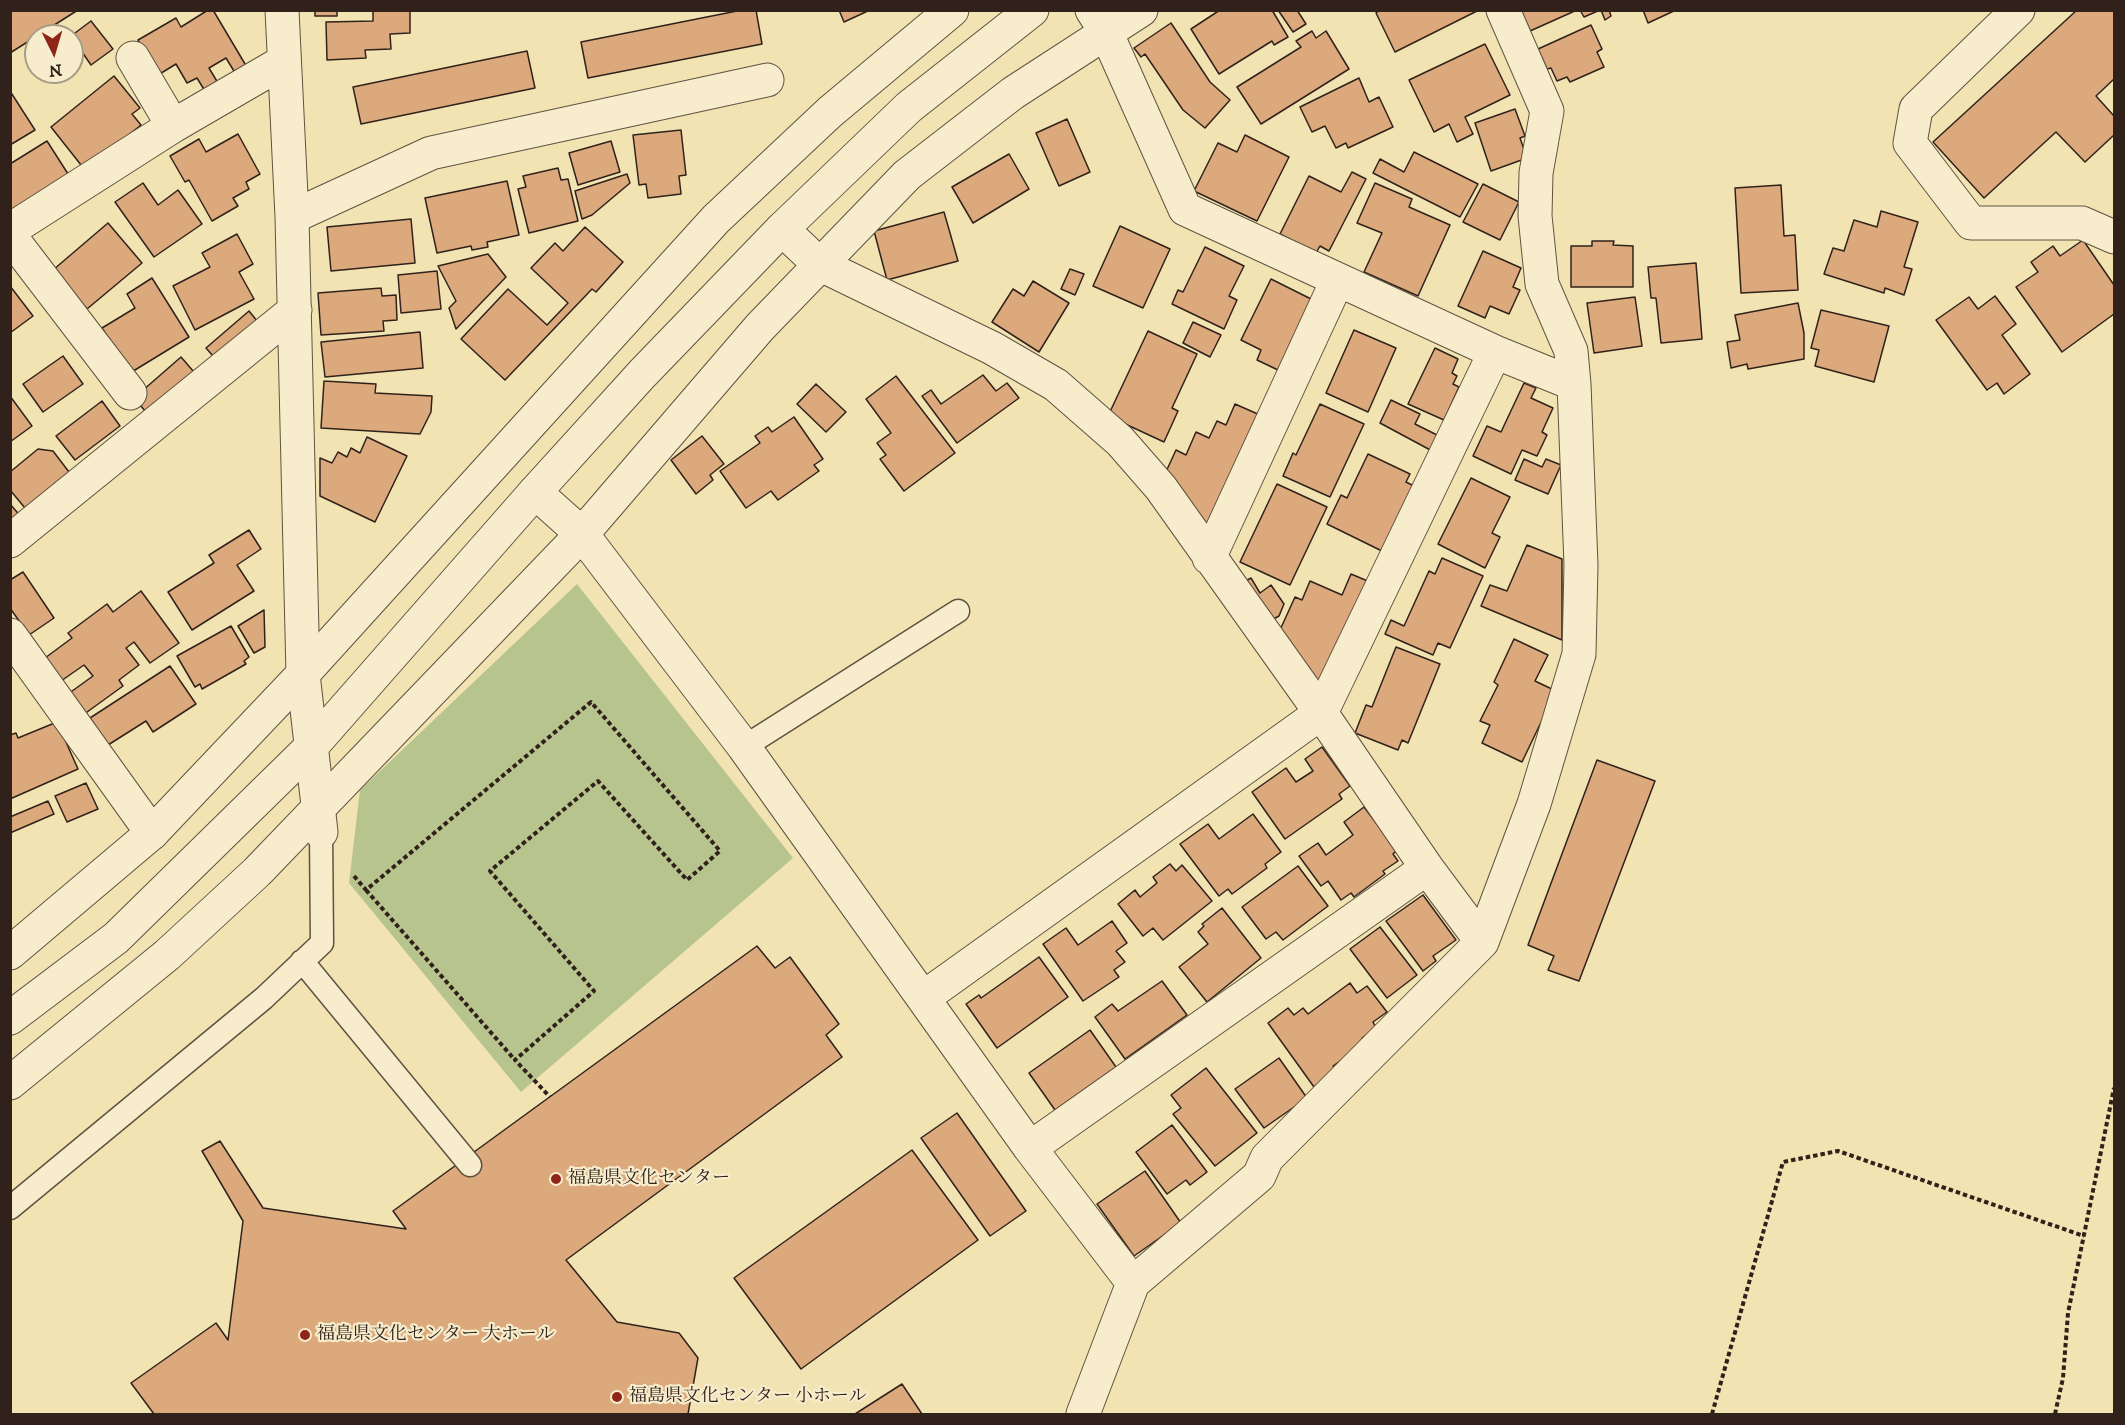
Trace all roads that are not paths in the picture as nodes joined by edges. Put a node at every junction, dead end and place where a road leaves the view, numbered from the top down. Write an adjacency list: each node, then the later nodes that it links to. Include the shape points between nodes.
1 (282, 10): 9 (street)
2 (952, 10): 29 (street, via 830,112 716,219)
3 (1032, 10): 13 (street, via 909,107)
4 (1141, 10): 7 (street)
5 (1503, 10): 21 (street, via 1548,111 1536,173 1535,216 1542,284 1570,351)
6 (2018, 10): 16 (street, via 1916,108 1910,143 1971,223 2082,223)
7 (1099, 21): 17 (street, via 1052,70 1013,93 907,175); 18 (street, via 1185,209)
8 (133, 58): 11 (street)
9 (283, 62): 11 (street); 12 (street)
10 (767, 80): 12 (street, via 431,153)
11 (173, 126): 14 (street)
12 (292, 217): 19 (street)
13 (782, 229): 17 (street); 23 (street)
14 (10, 230)
15 (10, 236): 22 (street)
16 (2115, 237)
17 (819, 264): 24 (street, via 737,352); 26 (street, via 992,348 1056,385 1120,441 1161,488)
18 (1337, 281): 20 (street); 26 (street)
19 (295, 310): 25 (street); 29 (street)
20 (1495, 352): 21 (street); 30 (street)
21 (1574, 384): 36 (street, via 1581,565 1579,654 1534,804)
22 (130, 393)
23 (535, 492): 24 (street); 31 (street)
24 (582, 534): 32 (street); 41 (street, via 257,872 167,956)
25 (10, 541)
26 (1209, 558): 30 (street)
27 (958, 610): 32 (lane)
28 (10, 635): 34 (street)
29 (303, 674): 31 (street); 34 (street)
30 (1321, 713): 35 (street); 39 (street)
31 (311, 747): 33 (street); 40 (street, via 116,938)
32 (744, 747): 39 (street)
33 (321, 832): 38 (lane, via 321,943)
34 (152, 833): 37 (street)
35 (1426, 868): 36 (street); 42 (street)
36 (1482, 942): 45 (street, via 1268,1158 1259,1176)
37 (10, 953)
38 (302, 961): 43 (lane); 44 (lane, via 264,998)
39 (923, 998): 42 (street)
40 (10, 1018)
41 (10, 1083)
42 (1030, 1148): 45 (street)
43 (470, 1165)
44 (10, 1208)
45 (1134, 1282): 46 (street)
46 (1083, 1414)

